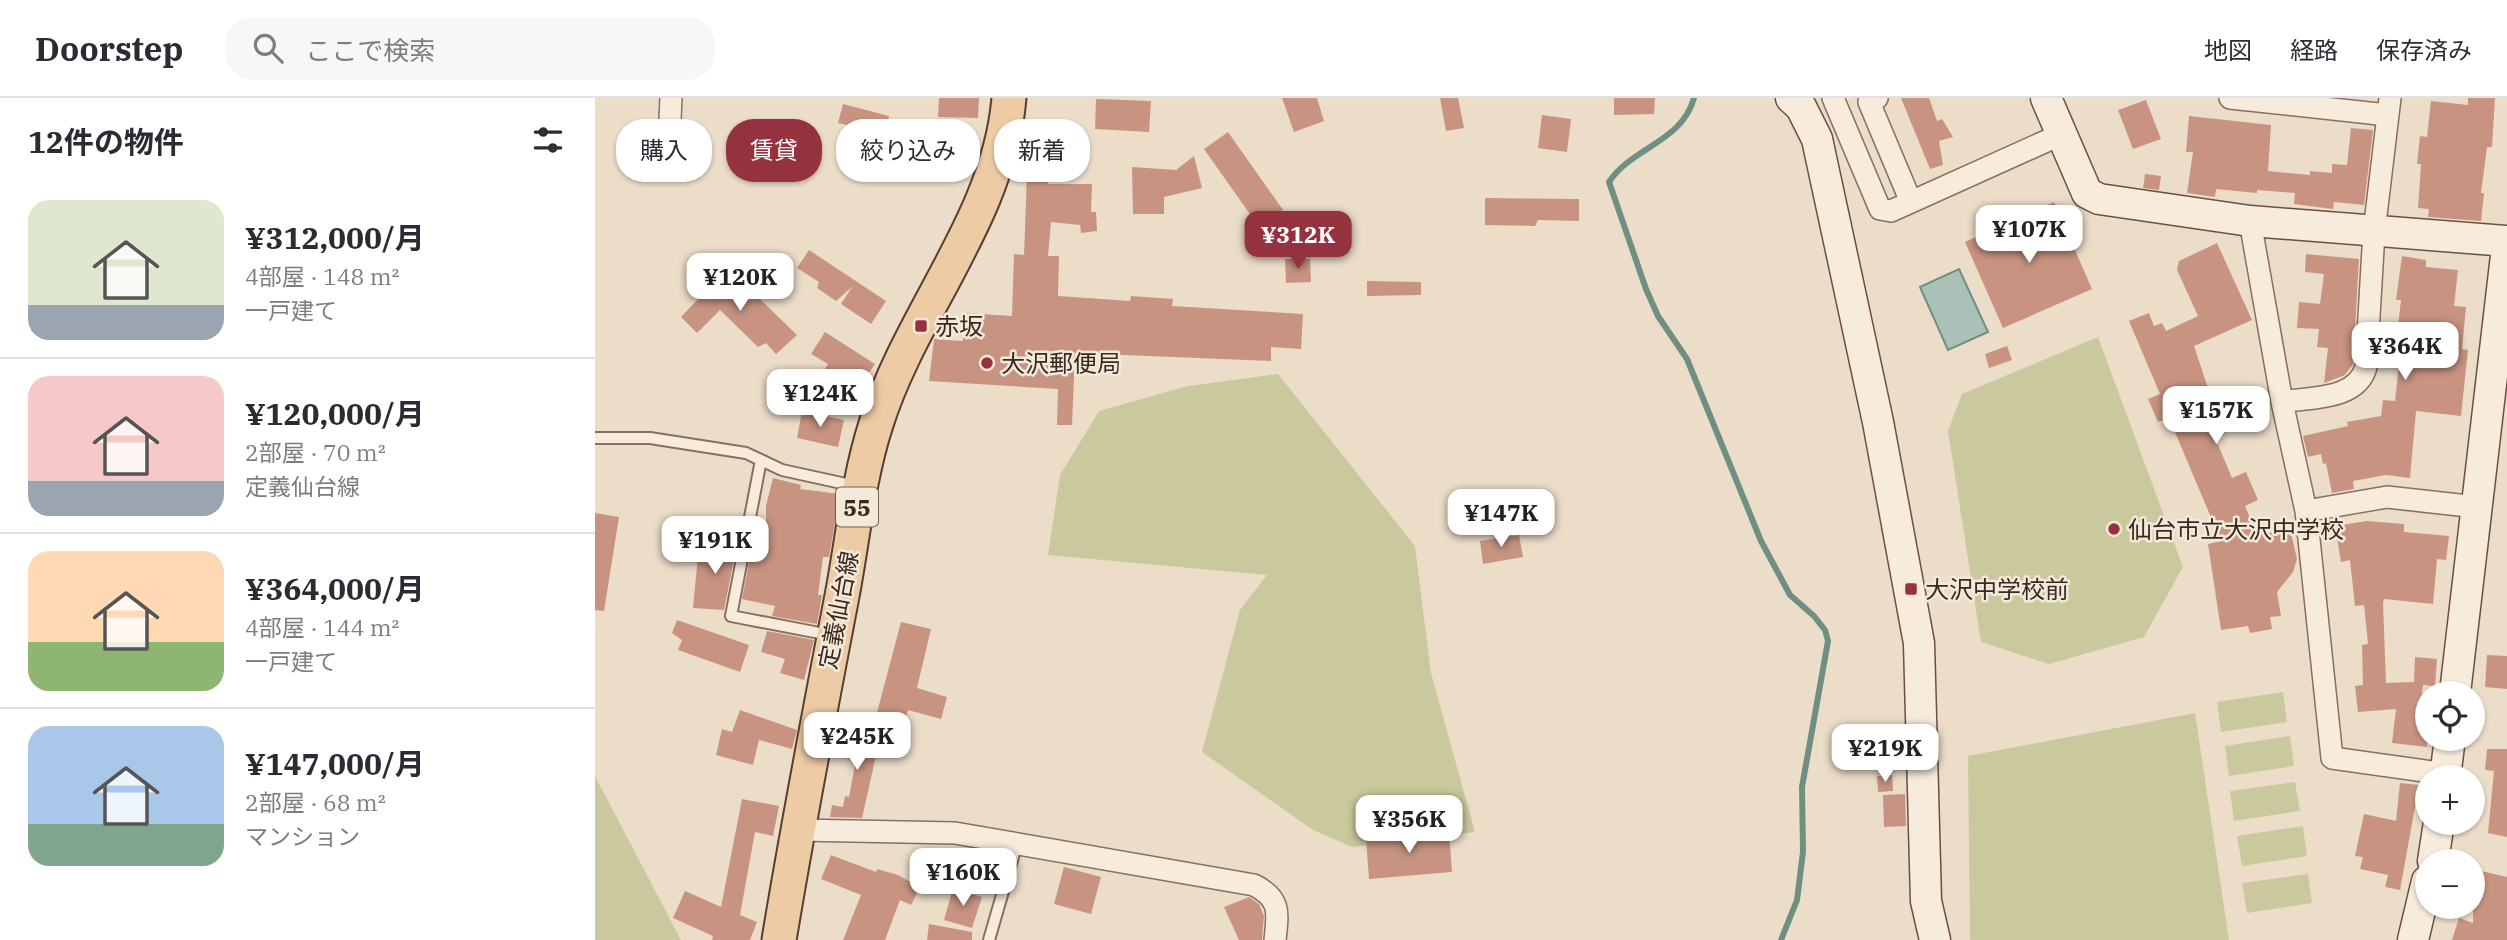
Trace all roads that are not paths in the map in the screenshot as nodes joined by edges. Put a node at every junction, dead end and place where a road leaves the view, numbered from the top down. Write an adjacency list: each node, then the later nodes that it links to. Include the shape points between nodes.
1 (671, 98): 9 (street)
2 (1009, 98): 20 (main road, 定義仙台線 / 55, via 1002,150 961,247 888,387)
3 (1791, 98): 32 (street, via 1801,107 1817,139 1878,422 1919,643 1926,901)
4 (1833, 98): 11 (street, via 1880,209 1891,211)
5 (1877, 98): 11 (street, via 1868,102)
6 (2046, 98): 10 (street)
7 (2230, 98): 8 (street)
8 (2389, 107): 13 (street)
9 (670, 119)
10 (2062, 134): 11 (street); 12 (street, via 2087,193 2099,199)
11 (1911, 202)
12 (2250, 220): 13 (street); 17 (street)
13 (2374, 232): 14 (street); 17 (street, via 2363,379 2354,388)
14 (2507, 241)
15 (2507, 247): 16 (street)
16 (2500, 380): 21 (street)
17 (2282, 402): 22 (street)
18 (595, 438): 19 (lane, via 650,438 746,453)
19 (761, 460): 20 (lane, via 782,470); 23 (lane, via 731,615)
20 (860, 488): 23 (main road, 定義仙台線 / 55)
21 (2477, 507): 22 (street, via 2387,497); 24 (street)
22 (2306, 511): 25 (street, via 2332,758)
23 (834, 636): 26 (main road, 定義仙台線 / 55)
24 (2456, 681)
25 (2415, 770)
26 (799, 830): 27 (street, via 955,833); 29 (main road, 定義仙台線 / 55)
27 (1017, 844): 30 (lane); 31 (street, via 1254,885 1270,893 1278,911)
28 (2418, 919): 33 (street)
29 (779, 940)
30 (989, 940)
31 (1276, 940)
32 (1935, 940)
33 (2413, 940)

